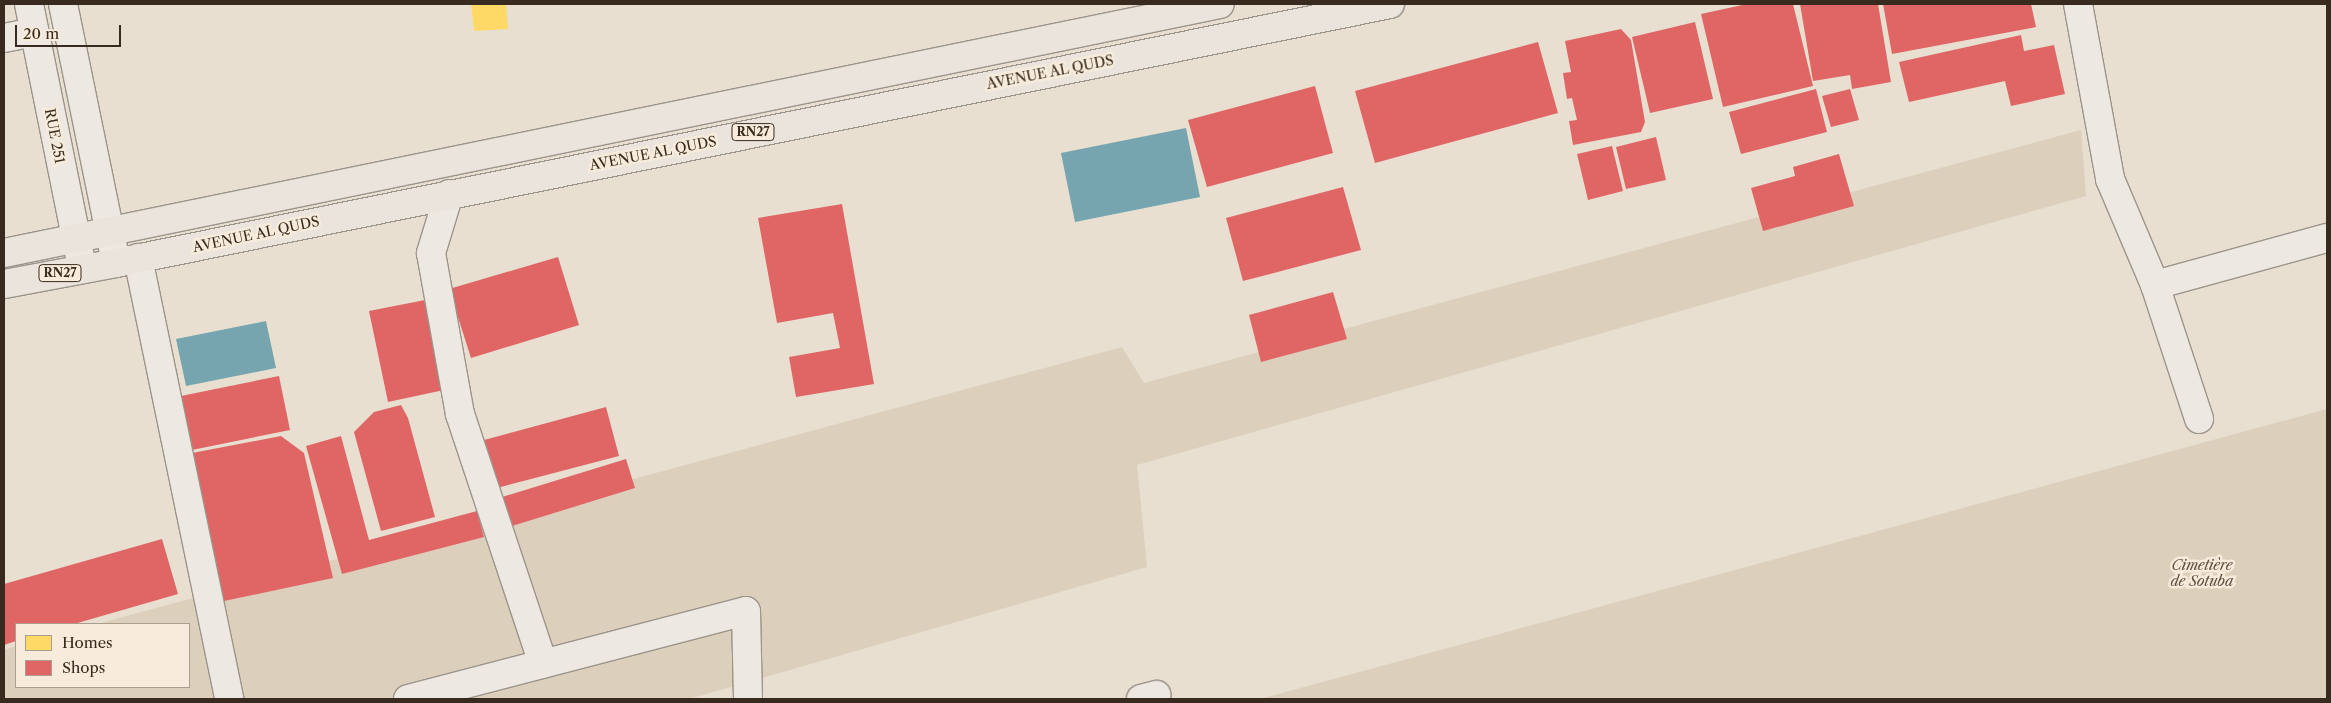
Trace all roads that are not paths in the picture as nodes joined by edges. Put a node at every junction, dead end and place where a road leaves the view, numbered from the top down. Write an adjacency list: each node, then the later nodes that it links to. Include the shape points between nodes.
1 (28, 4): 6 (street, RUE 251)
2 (63, 4): 9 (street)
3 (1220, 4): 9 (main road, RN27)
4 (1390, 4): 8 (main road, AVENUE AL QUDS / RN27)
5 (2078, 4): 16 (street, via 2110,179)
6 (34, 32): 7 (street); 11 (street, RUE 251)
7 (4, 38)
8 (449, 194): 13 (main road, AVENUE AL QUDS / RN27); 18 (street, via 431,253 460,414)
9 (111, 231): 11 (main road, RN27); 13 (street)
10 (2327, 238): 16 (street)
11 (76, 239): 12 (main road, RN27); 14 (street, RUE 251)
12 (4, 253)
13 (127, 260): 14 (main road, AVENUE AL QUDS / RN27); 19 (street)
14 (82, 268): 15 (main road, AVENUE AL QUDS / RN27)
15 (4, 284)
16 (2155, 285): 17 (street)
17 (2199, 419)
18 (543, 664): 20 (street); 21 (street, via 746,611)
19 (229, 699)
20 (408, 699)
21 (748, 699)

